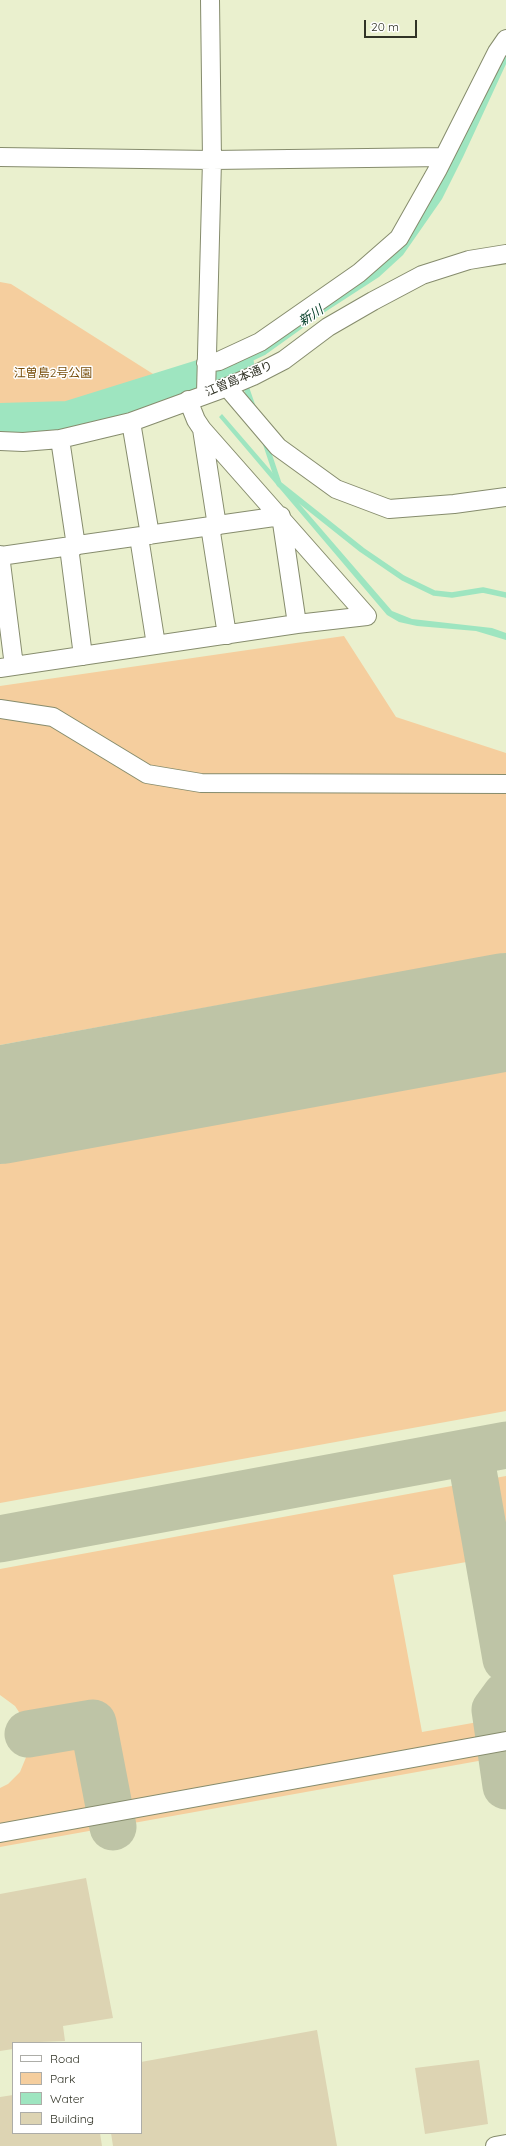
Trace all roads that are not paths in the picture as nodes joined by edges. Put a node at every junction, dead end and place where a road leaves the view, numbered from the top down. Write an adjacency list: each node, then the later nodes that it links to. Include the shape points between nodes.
1 (210, 0): 5 (street)
2 (506, 39): 4 (street)
3 (0, 157): 5 (street)
4 (444, 157): 5 (street); 7 (street, via 399,238 359,273 260,342 219,361)
5 (212, 160): 7 (street)
6 (506, 254): 8 (street, 江曽島本通り, via 469,260 422,276 328,328 284,360)
7 (206, 363): 9 (street)
8 (227, 387): 9 (street, 江曽島本通り); 15 (street, via 278,447 336,489 389,509)
9 (206, 393): 10 (street, 江曽島本通り)
10 (188, 400): 11 (street, 江曽島本通り); 12 (street)
11 (131, 422): 13 (street, 江曽島本通り); 18 (street)
12 (202, 429): 16 (street); 17 (street)
13 (60, 439): 14 (street, 江曽島本通り); 19 (street)
14 (0, 441)
15 (506, 497)
16 (281, 516): 17 (street); 21 (street); 21 (street, via 367,616)
17 (213, 526): 18 (street); 22 (street)
18 (145, 536): 19 (street); 23 (street)
19 (72, 546): 20 (street); 24 (street)
20 (0, 556): 25 (street)
21 (297, 624): 22 (street)
22 (227, 634): 23 (street)
23 (156, 645): 24 (street)
24 (83, 656): 25 (street)
25 (7, 667)
26 (0, 709): 27 (street, via 53,717 147,774 201,783)
27 (506, 784)
28 (506, 1741): 29 (street)
29 (0, 1833)
30 (506, 2144): 31 (street)
31 (495, 2146)

